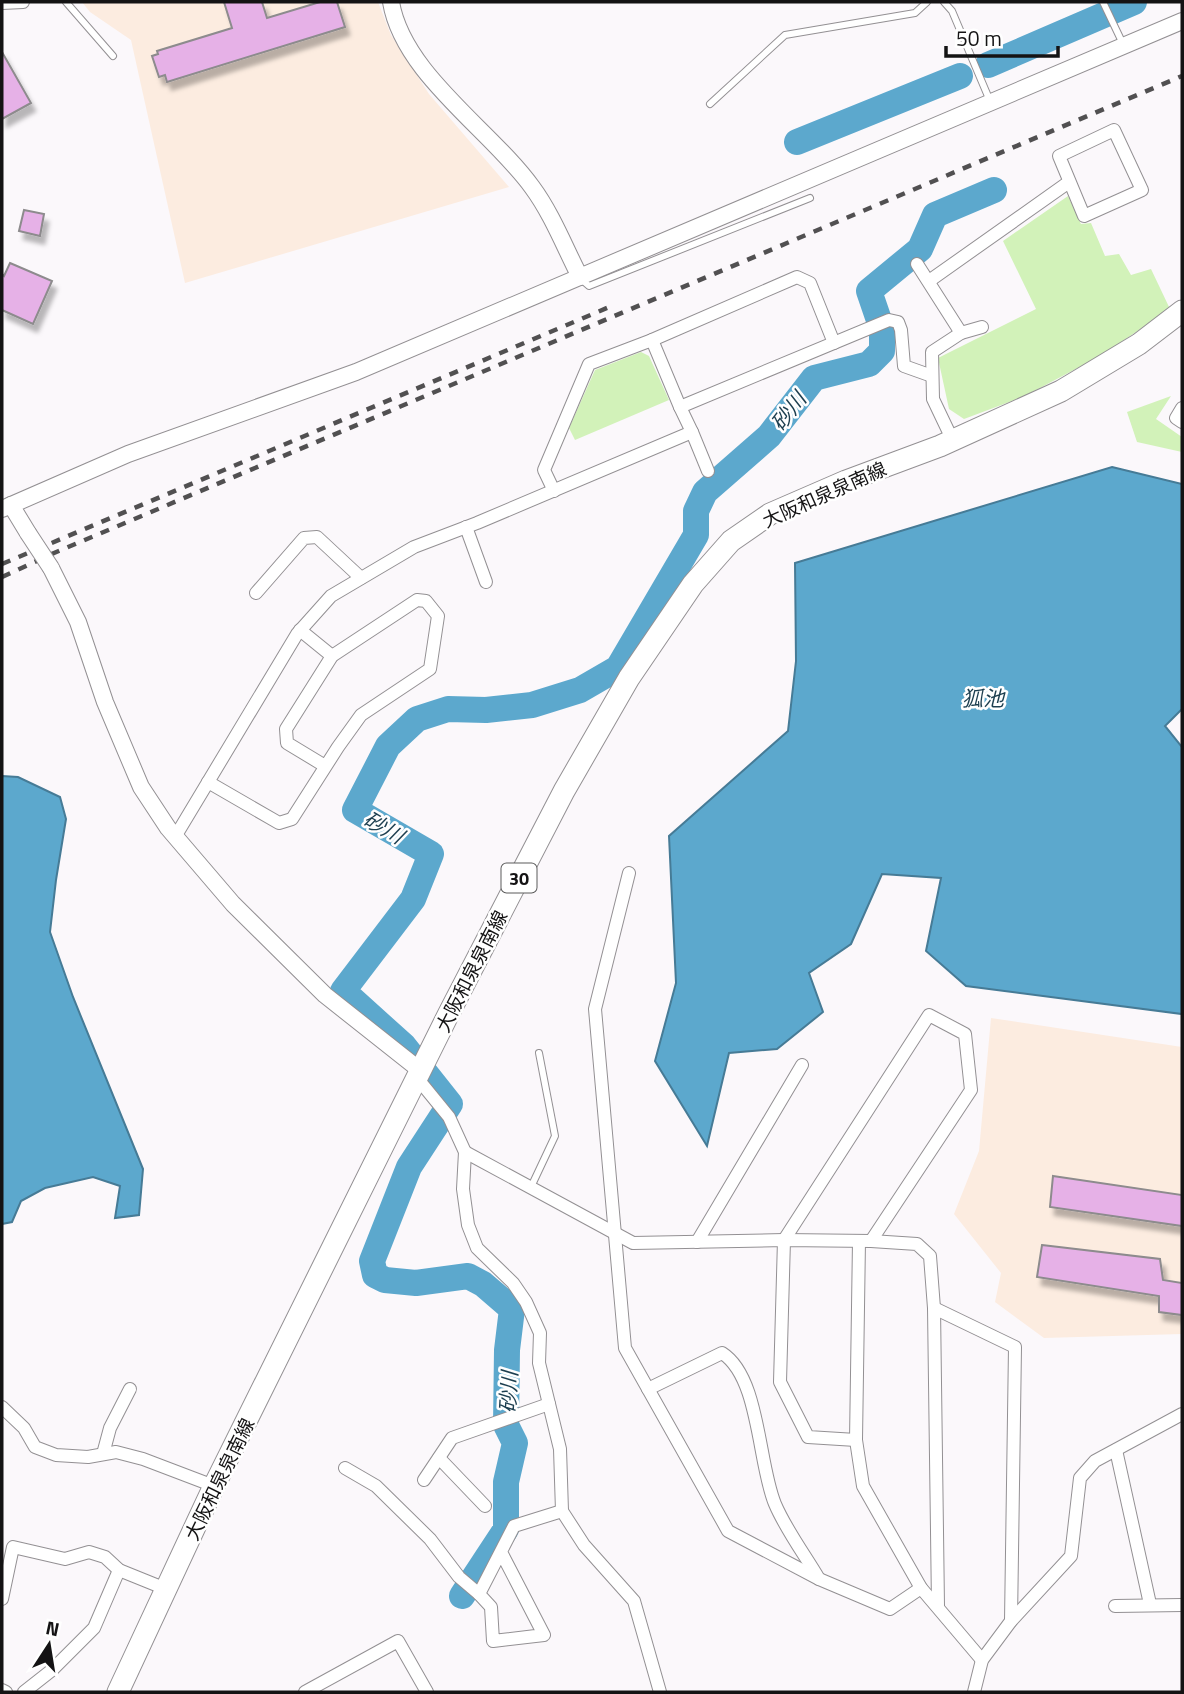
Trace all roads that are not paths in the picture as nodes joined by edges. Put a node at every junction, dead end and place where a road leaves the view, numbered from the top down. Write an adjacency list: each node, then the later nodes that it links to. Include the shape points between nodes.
1 (23, 2): 7 (street)
2 (66, 2): 10 (lane)
3 (391, 2): 16 (street, via 401,31 434,81 533,188)
4 (927, 2): 11 (lane, via 915,13 785,35)
5 (944, 2): 12 (lane)
6 (1103, 2): 9 (lane)
7 (2, 3)
8 (1182, 21): 9 (street)
9 (1125, 46): 12 (street)
10 (113, 56)
11 (710, 104)
12 (991, 104): 16 (street)
13 (1069, 182): 13 (street, via 1059,156 1114,130 1142,190 1084,216); 17 (street)
14 (810, 198): 16 (lane, via 589,286)
15 (917, 264): 17 (street)
16 (580, 277): 31 (street, via 356,372 128,454)
17 (929, 281): 20 (street)
18 (1182, 312): 28 (main road, 大阪和泉泉南線 / 30, via 1061,391)
19 (982, 327): 20 (street)
20 (961, 333): 23 (street, via 932,352)
21 (652, 340): 22 (street, via 797,277 810,283); 24 (street); 30 (street, via 589,364 544,470)
22 (834, 343): 23 (street, via 890,320 898,322 904,366); 24 (street)
23 (932, 376): 28 (street, via 933,399)
24 (680, 407): 27 (street)
25 (1182, 408): 26 (street, via 1176,418)
26 (1182, 422)
27 (692, 432): 29 (street); 30 (street)
28 (953, 441): 44 (main road, 大阪和泉泉南線 / 30, via 770,514 731,541 693,584 629,678 564,790)
29 (708, 471)
30 (554, 491): 32 (street)
31 (4, 507): 40 (street, bridge, via 29,533 51,568 78,622 141,787)
32 (466, 527): 33 (street, via 414,547); 34 (street)
33 (361, 578): 35 (street, via 317,537 304,538); 36 (street, via 331,596)
34 (486, 582)
35 (257, 593)
36 (300, 630): 37 (street); 39 (street)
37 (332, 656): 38 (street, via 286,729 287,743); 38 (street, via 416,600 426,601 438,616 430,669 361,715)
38 (325, 766): 39 (street, via 292,819 279,823)
39 (208, 782): 40 (street)
40 (175, 837): 44 (street, via 233,904 325,995)
41 (629, 873): 47 (street, via 595,1009)
42 (539, 1053): 46 (lane, via 555,1136)
43 (802, 1065): 49 (street)
44 (420, 1075): 45 (street, via 449,1117); 63 (main road, 大阪和泉泉南線 / 30)
45 (465, 1152): 46 (street); 54 (street, via 463,1189 468,1225 477,1248 513,1283 531,1312 540,1333 539,1363)
46 (531, 1187): 47 (street)
47 (613, 1234): 49 (street, via 633,1243); 53 (street, via 625,1348)
48 (784, 1240): 49 (street); 50 (street); 50 (street, via 929,1015 965,1034 971,1090); 57 (street, via 780,1382 808,1437)
49 (697, 1241)
50 (865, 1241): 51 (street, via 917,1244 930,1256); 57 (street)
51 (934, 1308): 75 (street); 77 (street, via 1015,1347)
52 (130, 1389): 59 (street, via 110,1428)
53 (648, 1389): 68 (street, via 728,1531); 68 (street, via 722,1353 732,1360 750,1402 774,1503)
54 (549, 1404): 60 (street, via 452,1438); 65 (street, via 560,1449)
55 (2, 1407): 59 (street, via 24,1428 35,1447 56,1455)
56 (1182, 1414): 58 (street)
57 (856, 1440): 69 (street, via 863,1486)
58 (1116, 1450): 73 (street); 77 (street, via 1095,1461 1080,1478 1071,1556)
59 (103, 1454): 63 (street, via 116,1452 143,1459)
60 (439, 1458): 62 (street); 64 (street)
61 (345, 1468): 71 (street, via 376,1486)
62 (424, 1480)
63 (214, 1486): 70 (main road, 大阪和泉泉南線 / 30)
64 (485, 1506)
65 (562, 1511): 66 (street, via 514,1527); 83 (street, via 584,1545 634,1601)
66 (501, 1552): 71 (street); 71 (street, via 544,1635 493,1641 491,1607)
67 (119, 1570): 70 (street); 72 (street, via 105,1557 89,1552 65,1559 13,1548); 79 (street, via 94,1628)
68 (819, 1579): 69 (street, via 890,1609)
69 (921, 1588): 75 (street)
70 (166, 1589): 80 (main road, 大阪和泉泉南線 / 30)
71 (479, 1594)
72 (2, 1599)
73 (1150, 1604): 74 (street); 76 (street)
74 (1182, 1605)
75 (937, 1606): 78 (street)
76 (1115, 1606)
77 (1011, 1621): 78 (street)
78 (982, 1660): 84 (street)
79 (24, 1692)
80 (118, 1692)
81 (305, 1692): 82 (street, via 398,1641)
82 (427, 1692)
83 (660, 1692)
84 (974, 1692)

